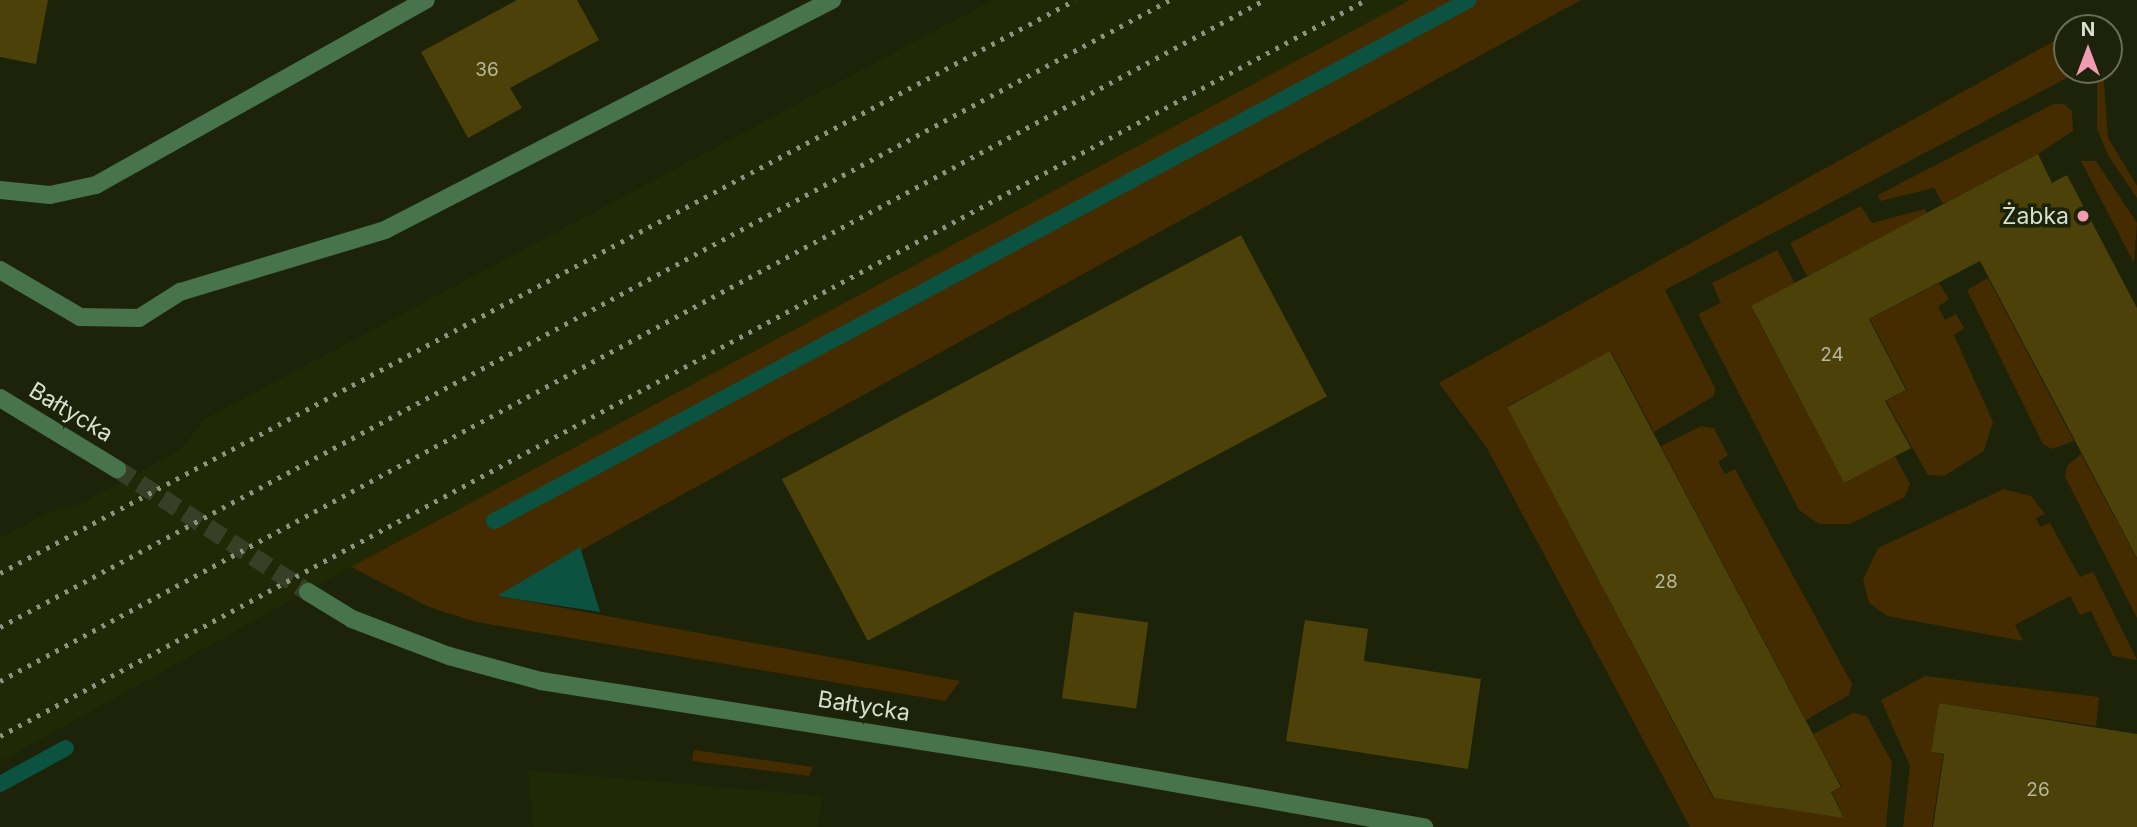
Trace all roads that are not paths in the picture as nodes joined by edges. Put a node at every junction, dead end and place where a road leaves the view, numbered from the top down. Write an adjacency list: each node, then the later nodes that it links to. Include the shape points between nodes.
1 (426, 0): 3 (street, via 96,185 50,195)
2 (832, 0): 4 (street, via 385,229 180,292 139,318 80,317)
3 (0, 190)
4 (0, 270)
5 (0, 398): 6 (street, Bałtycka)
6 (117, 469)
7 (308, 592): 8 (street, Bałtycka, via 352,619 449,656 541,681 1054,762)
8 (1424, 827)

